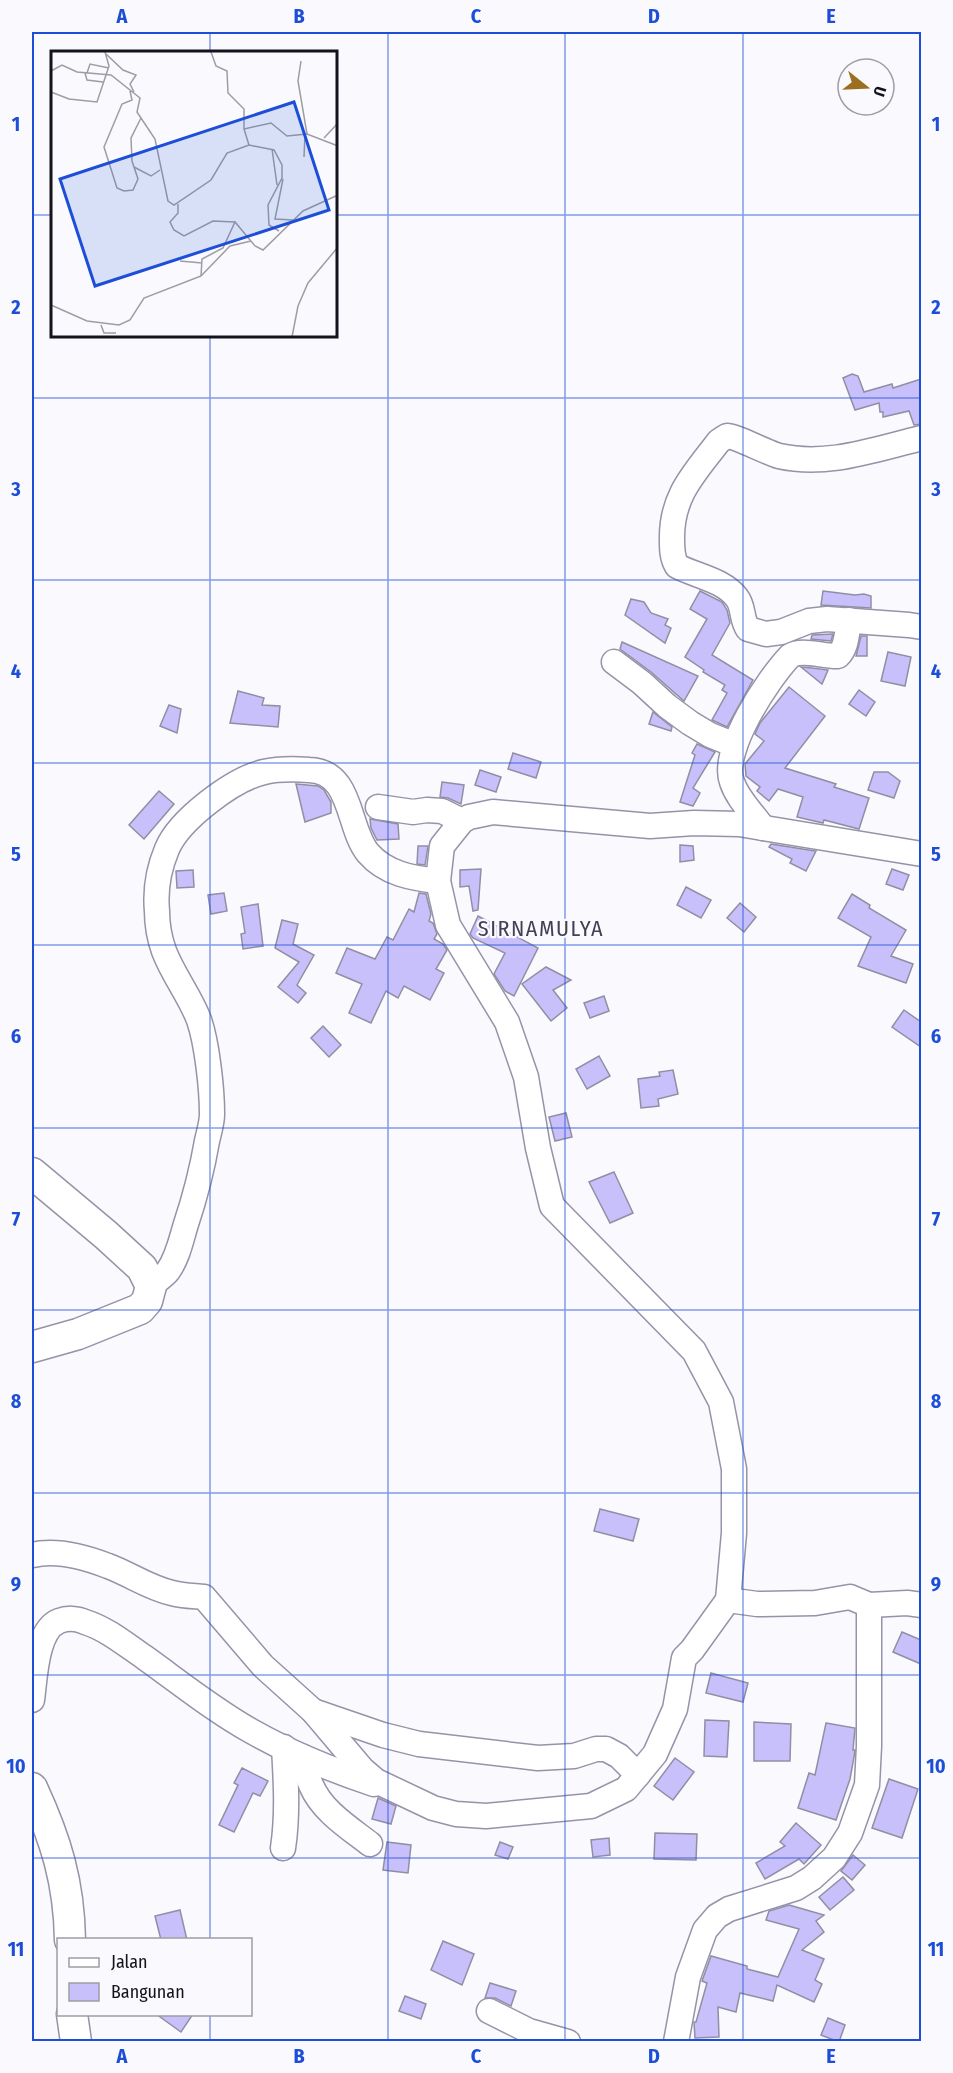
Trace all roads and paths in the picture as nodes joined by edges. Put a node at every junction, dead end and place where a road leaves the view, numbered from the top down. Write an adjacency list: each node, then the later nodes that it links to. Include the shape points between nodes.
1 (921, 438): 2 (street, via 858,454 805,460 766,452 728,436 719,441 689,480 675,506 672,535 677,567 723,586 736,596 748,629 766,634 809,621)
2 (849, 620): 3 (street); 5 (street, via 846,641 838,656 794,653 785,661 748,716)
3 (921, 627)
4 (614, 662): 5 (street, via 690,723)
5 (735, 745): 8 (street, via 729,762 730,780)
6 (378, 807): 7 (street, via 442,812)
7 (462, 821): 8 (street, via 493,812 650,826 694,823); 10 (street, via 442,846)
8 (763, 828): 9 (street)
9 (921, 854)
10 (438, 881): 12 (street, via 395,873 368,852 346,798 322,771 266,771 246,777 211,800 168,847 158,878 157,911 163,950 199,1020 209,1069 212,1116 201,1178 177,1253 167,1272); 15 (street, via 448,925 507,1022 526,1077 552,1206 694,1351 722,1402 734,1469)
11 (32, 1173): 12 (main road, via 142,1269)
12 (151, 1286): 13 (main road, via 140,1309 78,1334)
13 (32, 1347)
14 (32, 1555): 19 (street, via 67,1554 109,1566 173,1594 204,1597 263,1666)
15 (728, 1600): 16 (street, via 815,1603 850,1597); 21 (street, via 684,1658 675,1709 655,1754)
16 (869, 1605): 17 (street); 31 (street, via 867,1785 850,1833 834,1858 804,1883 729,1909 705,1930 688,1977)
17 (921, 1605)
18 (32, 1700): 20 (street, via 47,1629 69,1618 114,1636 224,1714)
19 (313, 1711): 21 (street, via 419,1744 538,1758 606,1749 620,1756); 23 (street, via 362,1769)
20 (294, 1752): 23 (street, via 331,1770); 24 (street, via 330,1813); 25 (street, via 286,1786)
21 (638, 1775): 23 (street, via 626,1789 591,1806 486,1816 444,1811)
22 (32, 1788): 26 (main road, via 60,1857)
23 (396, 1791)
24 (370, 1844)
25 (283, 1848)
26 (70, 1938)
27 (489, 2011): 30 (street, via 529,2031)
28 (72, 2016): 29 (main road)
29 (76, 2042)
30 (568, 2042)
31 (676, 2042)

